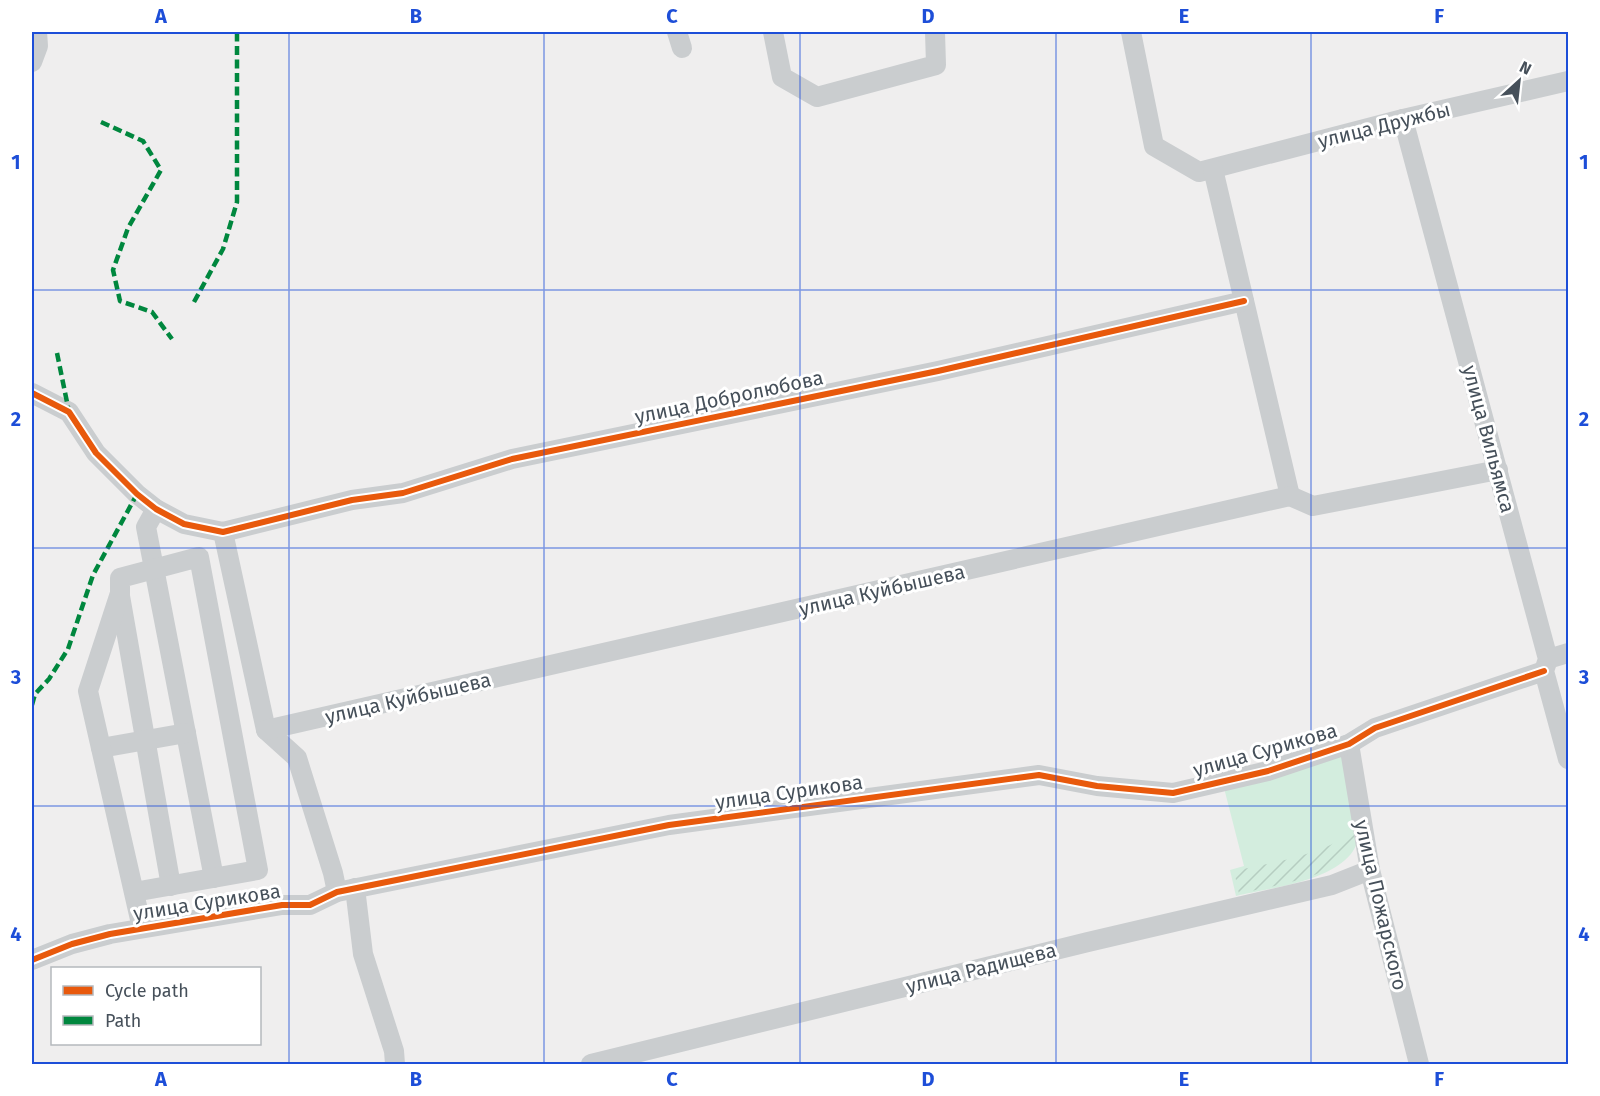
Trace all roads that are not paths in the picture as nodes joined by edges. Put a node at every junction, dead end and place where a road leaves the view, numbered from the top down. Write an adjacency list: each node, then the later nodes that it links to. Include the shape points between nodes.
1 (37, 32): 5 (street, via 38,45)
2 (774, 32): 3 (street, via 782,77 817,97 936,65)
3 (935, 32)
4 (1131, 32): 8 (street, via 1154,146)
5 (32, 62)
6 (1569, 81): 7 (street, улица Дружбы)
7 (1403, 119): 8 (street, улица Дружбы); 11 (street, улица Вильямса)
8 (1206, 170): 9 (street)
9 (1244, 301): 12 (street); 14 (street, улица Добролюбова, via 938,371 512,459 404,493 352,500)
10 (32, 393): 13 (street, via 69,412 96,453)
11 (1498, 470): 12 (street, via 1313,506); 18 (street, улица Вильямса)
12 (1290, 496): 19 (street, улица Куйбышева)
13 (156, 509): 14 (street, via 184,524); 15 (street, via 146,527)
14 (223, 532): 19 (street)
15 (153, 568): 16 (street, via 120,578); 20 (street); 26 (street, via 199,557 258,870)
16 (120, 593): 21 (street); 23 (street, via 88,691)
17 (1569, 653): 18 (street, улица Сурикова)
18 (1546, 665): 22 (street, улица Сурикова, via 1375,728); 24 (street, улица Вильямса)
19 (266, 730): 28 (street, via 297,758 333,873)
20 (186, 733): 21 (street); 26 (street)
21 (145, 740): 23 (street); 27 (street)
22 (1349, 744): 25 (street, улица Пожарского); 28 (street, улица Сурикова, via 1268,771 1173,793 1097,786 1039,775 669,825)
23 (101, 748): 29 (street)
24 (1569, 759)
25 (1370, 870): 33 (street, улица Радищева, via 1332,885); 34 (street, улица Пожарского)
26 (214, 878): 27 (street)
27 (171, 886): 29 (street)
28 (346, 890): 30 (street, улица Сурикова, via 310,905 282,905); 32 (street)
29 (134, 892): 30 (street)
30 (142, 928): 31 (street, улица Сурикова, via 72,944)
31 (32, 960)
32 (395, 1065)
33 (591, 1065)
34 (1419, 1065)

